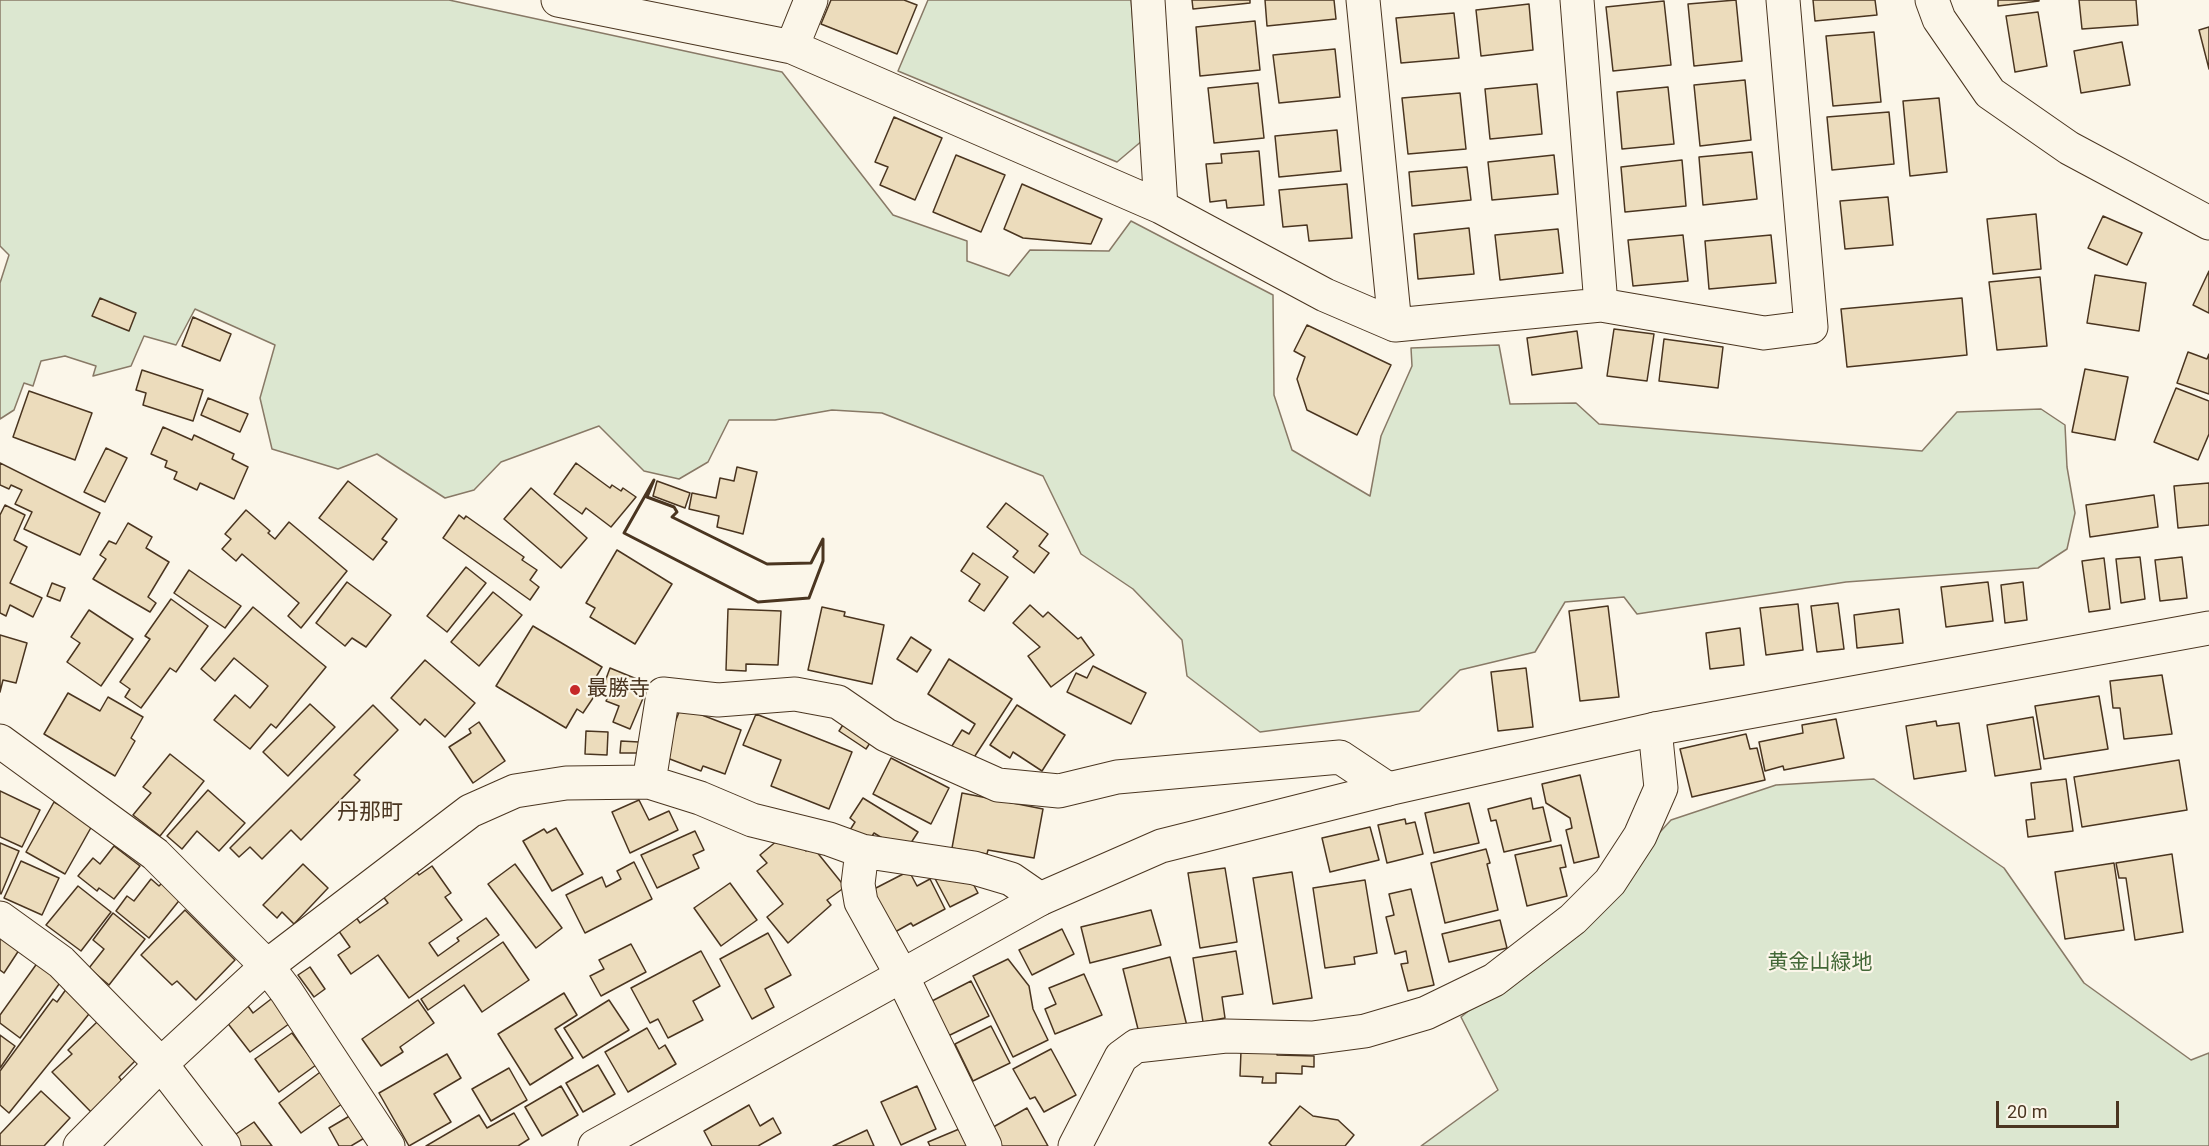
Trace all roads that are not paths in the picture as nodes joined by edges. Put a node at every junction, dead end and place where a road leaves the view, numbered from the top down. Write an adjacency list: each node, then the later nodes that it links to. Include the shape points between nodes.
1 (558, 0): 8 (street)
2 (811, 0): 8 (street)
3 (1148, 0): 9 (street)
4 (1364, 0): 12 (street)
5 (1577, 0): 11 (street)
6 (1783, 0): 11 (street, via 1811,327 1764,333)
7 (1932, 0): 10 (street, via 1939,19 1990,93 2069,148)
8 (792, 47): 9 (street)
9 (1161, 207): 12 (street, via 1326,295)
10 (2209, 223)
11 (1601, 304): 12 (street)
12 (1395, 325)
13 (2209, 628): 14 (street)
14 (1655, 729): 17 (street); 29 (street, via 1661,788 1640,836 1610,882 1580,912 1494,980 1426,1013 1365,1031 1312,1038 1226,1036 1136,1046 1121,1057)
15 (0, 741): 21 (street, via 155,854)
16 (649, 782): 17 (street, via 663,694 718,700 795,694 838,702 886,735 998,785 1059,792 1117,777 1340,757); 18 (street, via 752,820); 21 (street, via 566,783 515,791 470,811)
17 (1388, 789): 19 (street, via 1161,846)
18 (862, 851): 19 (street, via 974,868 1011,879); 22 (street, via 858,884 861,902)
19 (1041, 899): 22 (street)
20 (0, 918): 23 (street, via 61,962)
21 (267, 966): 23 (street); 26 (street)
22 (901, 974): 27 (street); 28 (street)
23 (160, 1064): 24 (street); 25 (street)
24 (80, 1146)
25 (225, 1146)
26 (388, 1146)
27 (595, 1146)
28 (985, 1146)
29 (1075, 1146)

